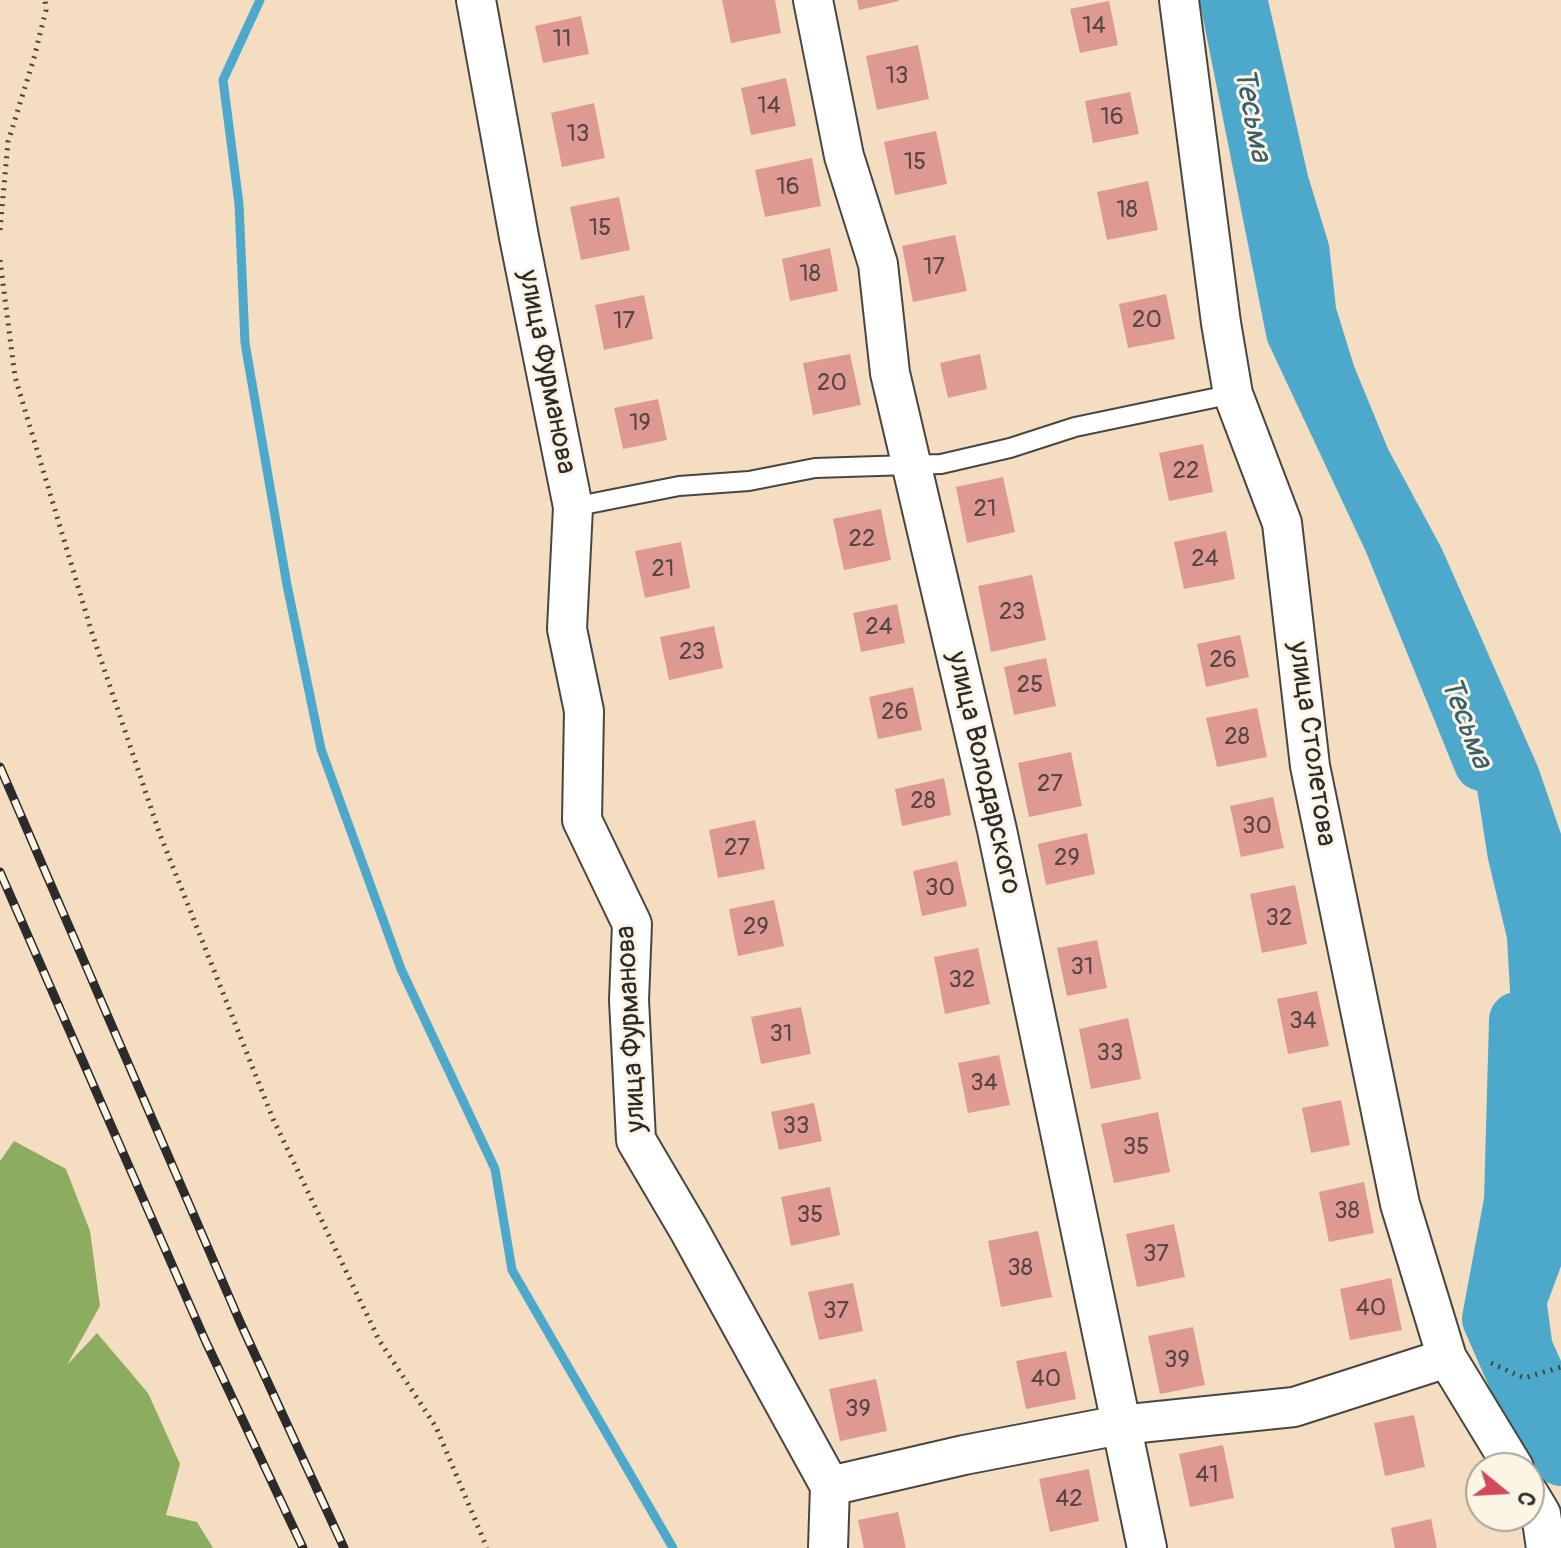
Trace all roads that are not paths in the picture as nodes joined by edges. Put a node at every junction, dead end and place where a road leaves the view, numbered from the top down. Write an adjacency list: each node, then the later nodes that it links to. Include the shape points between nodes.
1 (476, 0): 6 (street, улица Фурманова)
2 (813, 0): 5 (street, улица Володарского, via 844,156 878,264 890,373)
3 (1179, 0): 4 (street, улица Столетова)
4 (1233, 394): 5 (lane, via 1075,427 941,464); 7 (street, улица Столетова, via 1282,523 1313,781 1400,1204)
5 (912, 465): 6 (lane, via 815,468); 8 (street, улица Володарского, via 997,830)
6 (573, 507): 10 (street, улица Фурманова, via 567,629 584,711 582,820 632,924 629,1000 636,1140)
7 (1463, 1358): 8 (street, via 1294,1407); 9 (street, улица Столетова)
8 (1120, 1425): 10 (street); 12 (street, улица Володарского)
9 (1507, 1452)
10 (830, 1486): 11 (street)
11 (828, 1548)
12 (1147, 1548)

